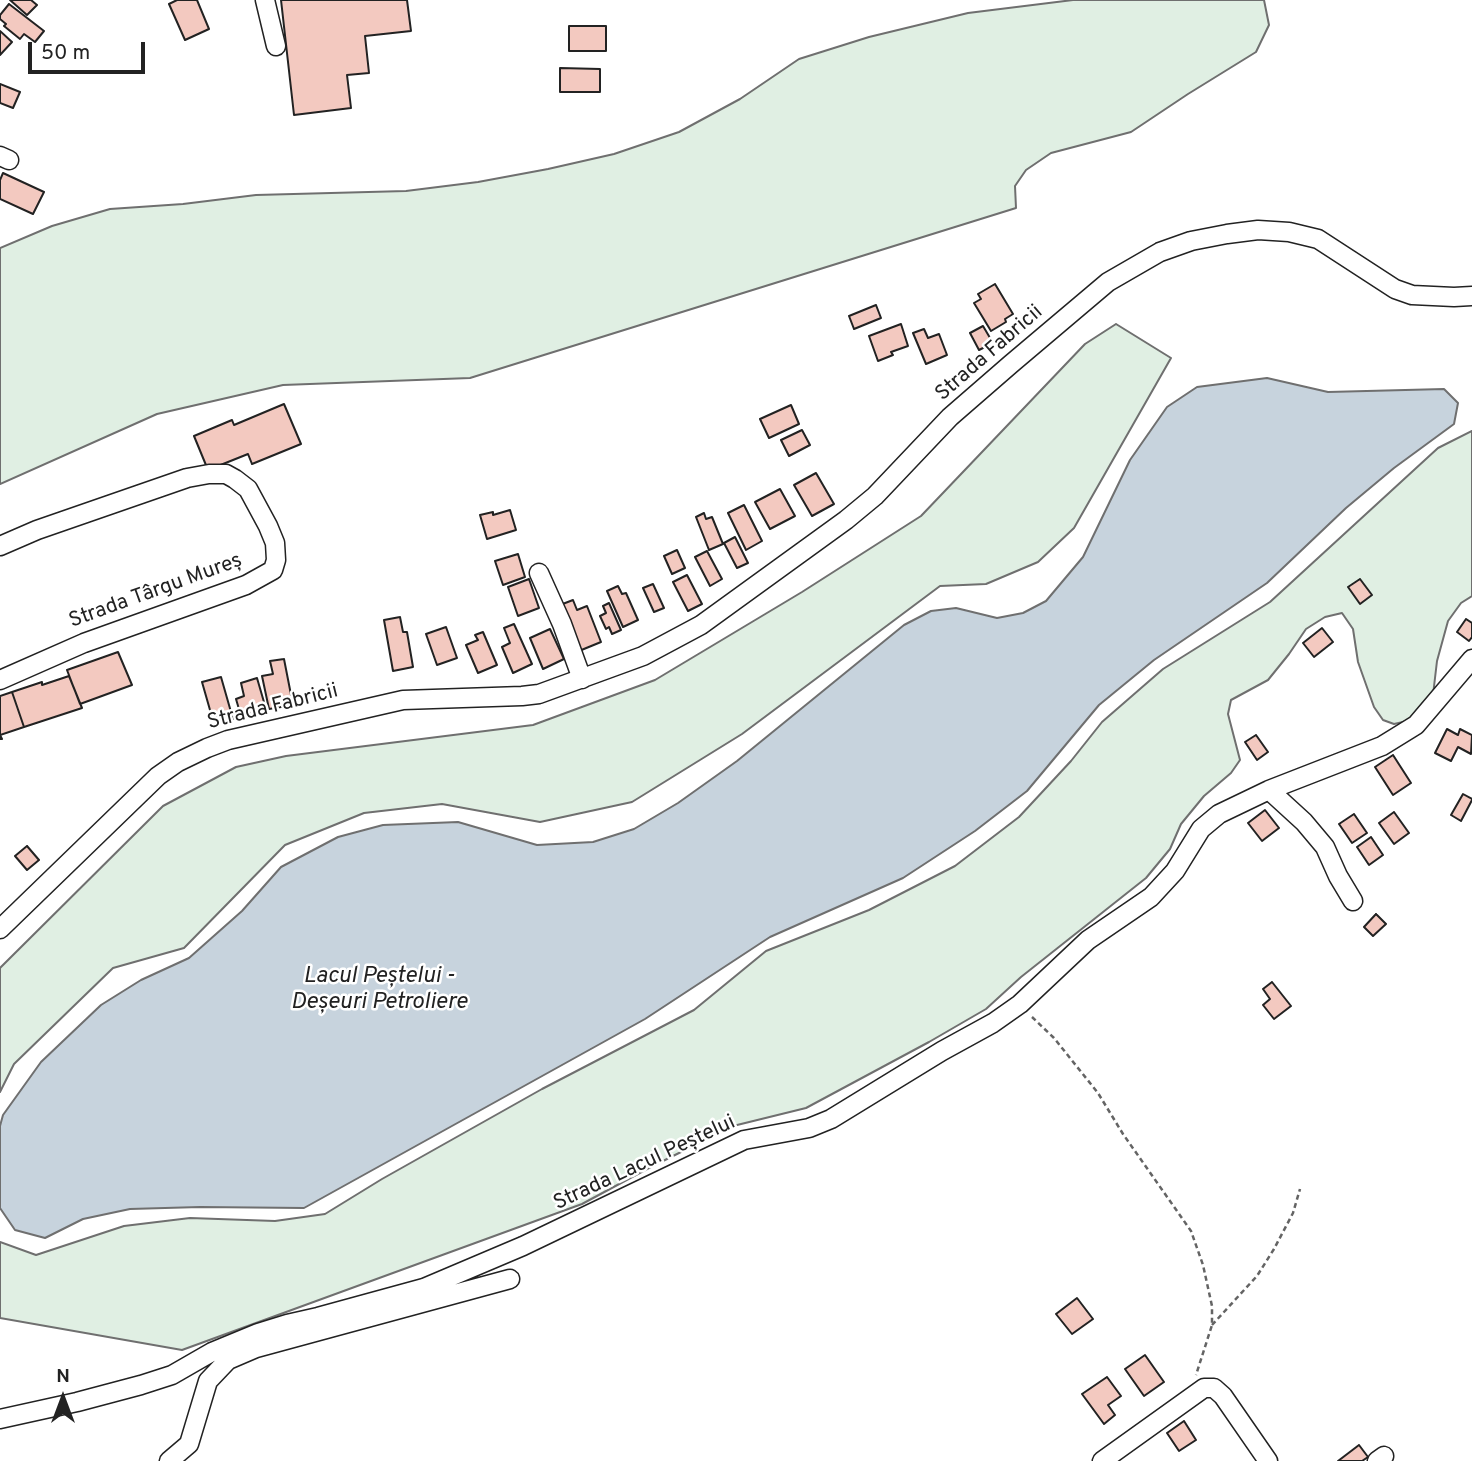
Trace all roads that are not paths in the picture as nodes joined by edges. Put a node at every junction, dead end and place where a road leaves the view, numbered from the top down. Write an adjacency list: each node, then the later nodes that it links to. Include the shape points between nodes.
1 (265, 0): 2 (street)
2 (276, 46)
3 (1472, 296): 7 (street, Strada Fabricii, via 1412,295 1395,289 1318,239 1289,232 1227,234 1160,252 1108,282 950,417 875,496 811,546 701,625 643,656)
4 (0, 545): 8 (street, Strada Târgu Mureș, via 187,478 226,474 248,489 275,543 276,560 273,570 246,585 84,643)
5 (539, 573): 7 (street)
6 (1472, 659): 9 (street, Strada Lacul Peștelui, via 1416,725 1382,747)
7 (582, 679): 11 (street, Strada Fabricii, via 522,696 403,700 207,748 158,776)
8 (0, 680)
9 (1269, 790): 10 (street, via 1325,847); 13 (street, Strada Lacul Peștelui, via 1219,814 1201,829 1175,871 1151,897 1088,940 1020,1004 831,1119 809,1128 744,1140 424,1288 258,1333 141,1385)
10 (1353, 901)
11 (0, 929)
12 (510, 1279): 14 (street, via 256,1348 228,1360 208,1381 189,1444)
13 (0, 1419)
14 (169, 1461)
15 (1102, 1461): 16 (street, via 1204,1388 1214,1388 1223,1396)
16 (1268, 1461)

